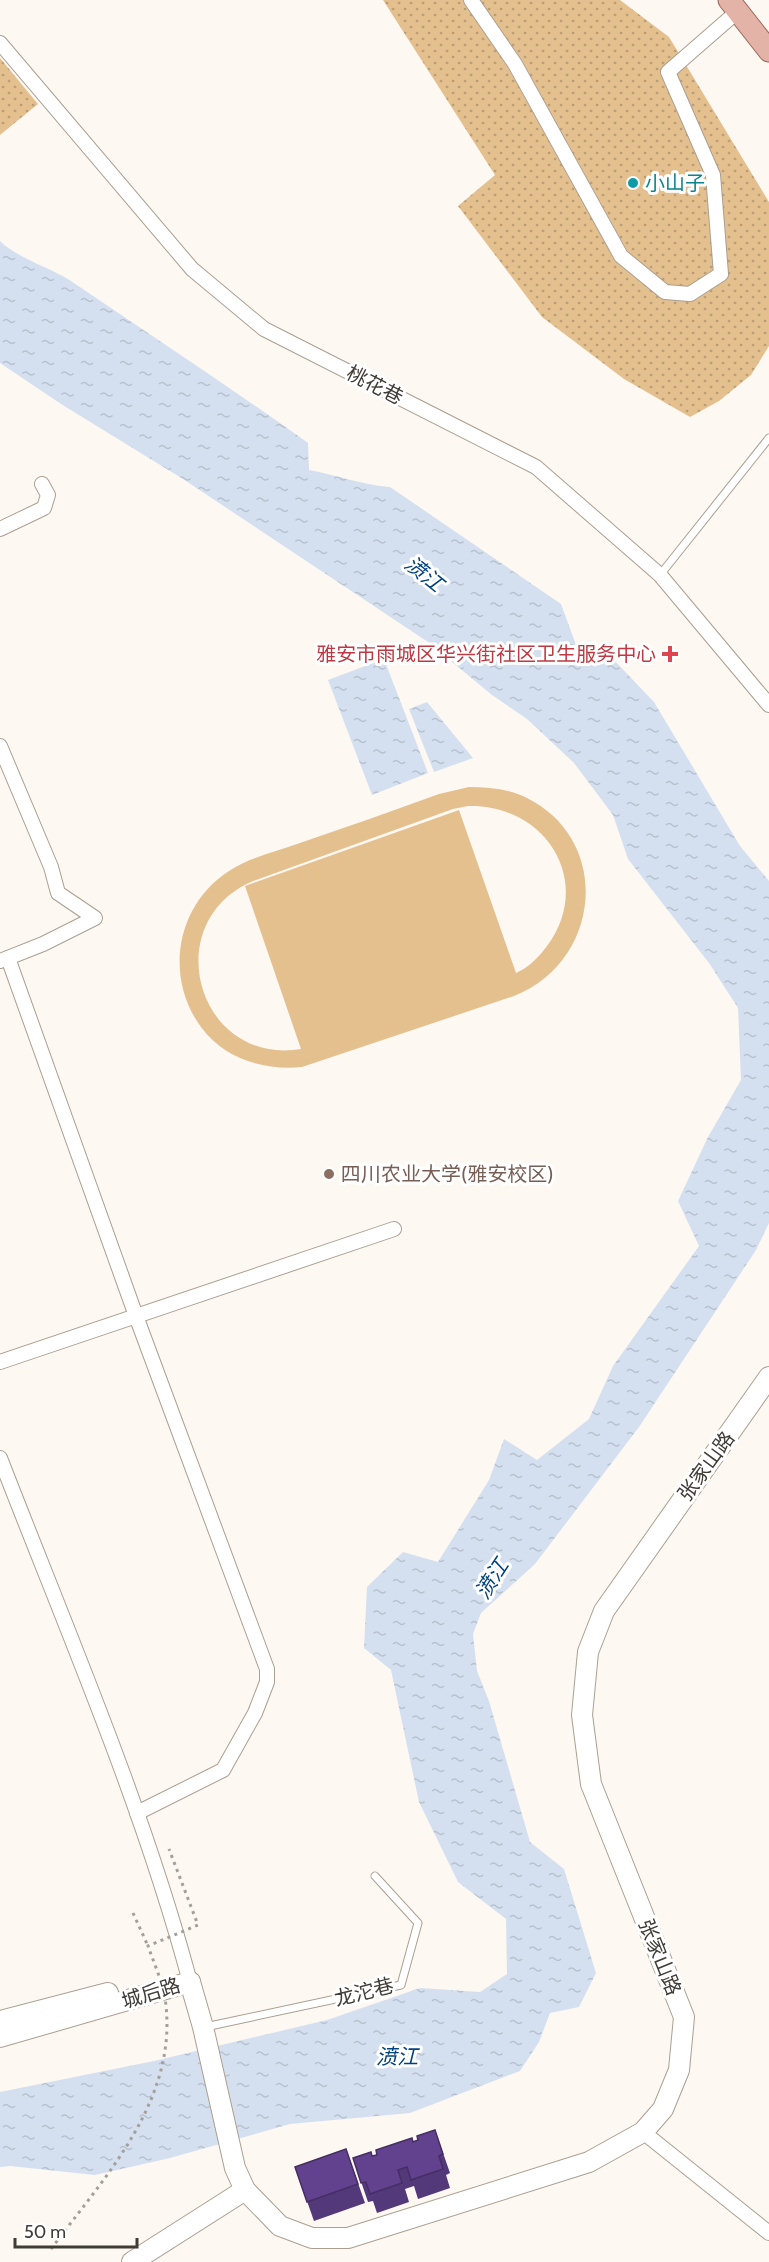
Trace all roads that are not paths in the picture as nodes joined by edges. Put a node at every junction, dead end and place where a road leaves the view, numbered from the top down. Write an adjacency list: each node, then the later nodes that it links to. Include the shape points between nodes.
1 (471, 0): 2 (street, via 515,64 621,256 665,292 690,294 721,274 713,175 668,72)
2 (733, 6): 4 (main road)
3 (0, 43): 8 (street, 桃花巷, via 192,269 264,329 536,467)
4 (769, 51)
5 (769, 438): 8 (lane)
6 (42, 484): 7 (street, via 48,495 44,508)
7 (0, 529)
8 (660, 575): 9 (street, 桃花巷)
9 (769, 705)
10 (0, 746): 11 (street, via 51,867 58,893 95,918)
11 (4, 959): 13 (street)
12 (394, 1229): 13 (street)
13 (136, 1316): 14 (street); 17 (street, via 267,1669 267,1682 255,1713 223,1770)
14 (0, 1362)
15 (769, 1377): 23 (street, 张家山路, via 604,1611 588,1652 582,1715 591,1784 684,2017 680,2070 663,2109)
16 (0, 1458): 17 (street)
17 (137, 1813): 19 (street)
18 (375, 1876): 21 (lane, 龙沱巷, via 418,1923 401,1985)
19 (190, 1982): 20 (street, 城后路, via 154,1981); 21 (street, 张家山路); 22 (street, 城后路)
20 (0, 2020)
21 (203, 2027): 24 (street, 张家山路, via 235,2168)
22 (0, 2037)
23 (643, 2132): 24 (street, 张家山路, via 589,2162 348,2238 312,2238 280,2226); 25 (street)
24 (245, 2190): 26 (street)
25 (769, 2233)
26 (132, 2262)

